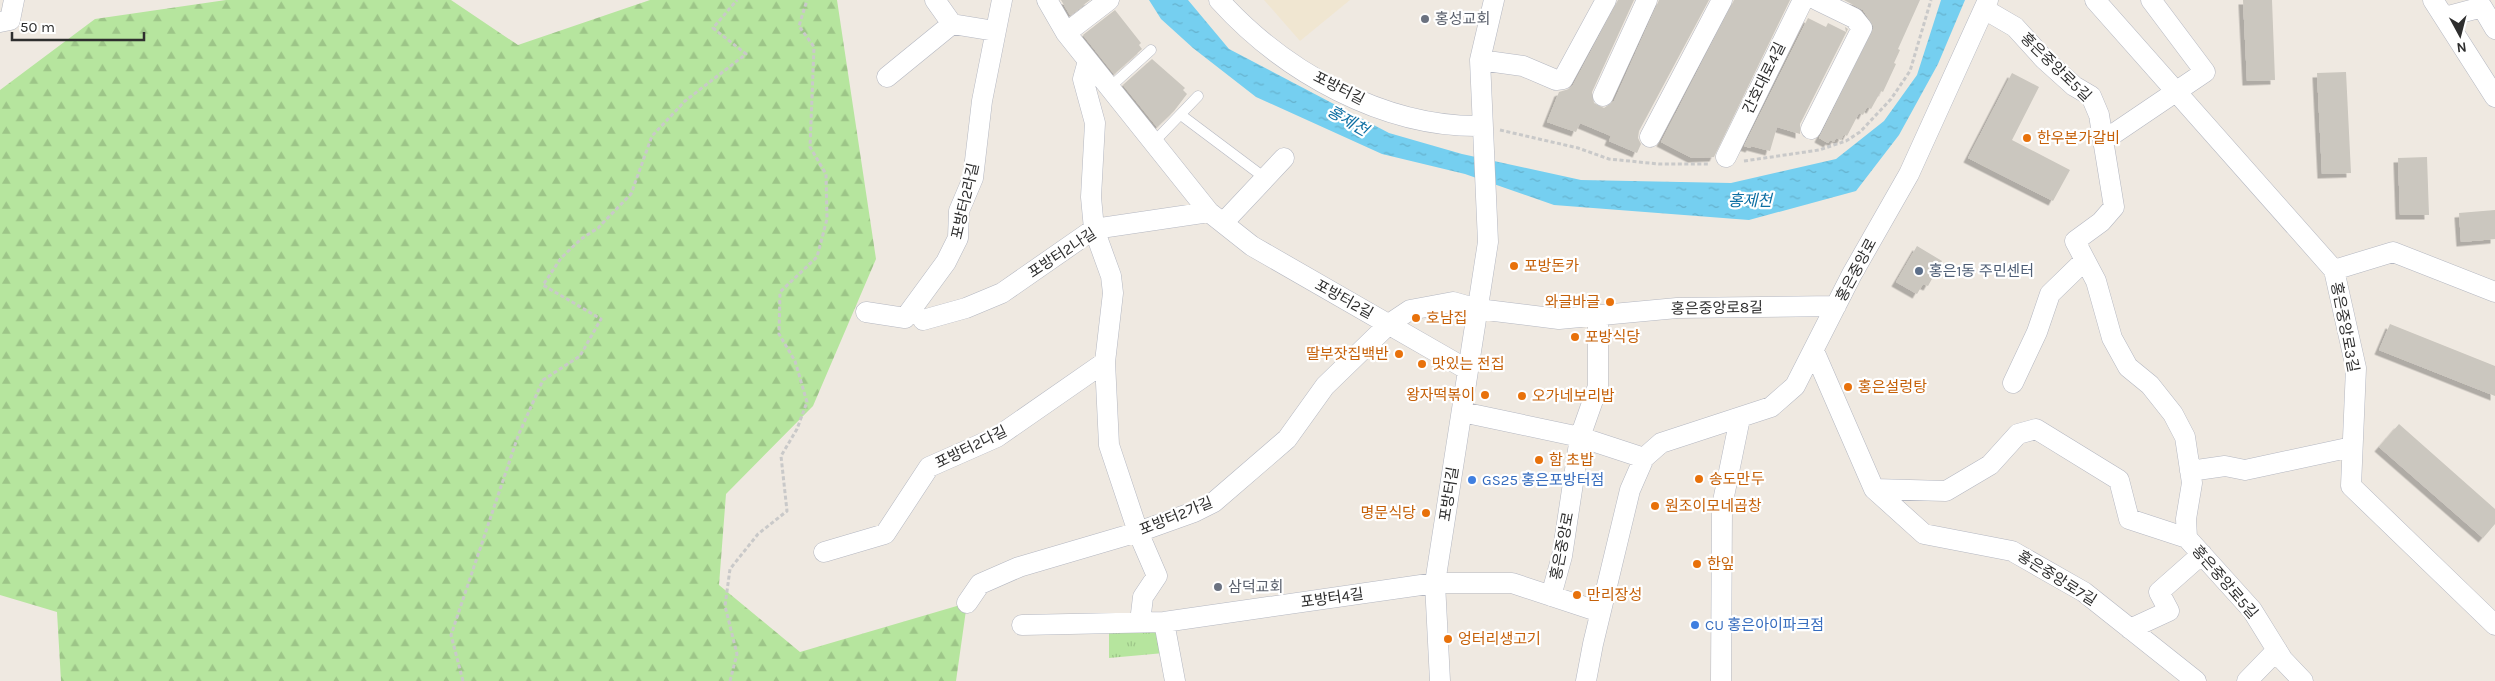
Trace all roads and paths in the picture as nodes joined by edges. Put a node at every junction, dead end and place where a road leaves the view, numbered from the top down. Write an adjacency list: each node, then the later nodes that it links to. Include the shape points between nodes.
1 (14, 0): 20 (street, via 10,20)
2 (737, 0): 79 (path, via 713,28 746,54 685,101 652,136 631,194 598,228 561,258 543,285 601,319 580,356 543,380 518,436 451,635)
3 (807, 0): 80 (path, via 799,26 814,47 810,147 826,174 827,219 817,257 780,292 779,334 795,361 807,402 797,429 781,456 787,511 758,534 730,569 725,606 737,654)
4 (935, 0): 21 (street)
5 (1002, 0): 23 (street, 포방터2라길)
6 (1047, 0): 24 (street, 포방터2길)
7 (1109, 0): 24 (street)
8 (1219, 0): 36 (street, 포방터길, via 1282,57 1332,88 1421,121 1464,126)
9 (1494, 0): 26 (street)
10 (1606, 0): 26 (street, via 1563,79 1556,80 1523,66)
11 (1647, 0): 32 (street)
12 (1722, 0): 37 (street)
13 (1803, 0): 40 (street, 간호대로4길)
14 (2095, 0): 30 (street)
15 (2152, 0): 30 (street, via 2205,72)
16 (2433, 0): 19 (street)
17 (1829, 3): 35 (street, via 1858,21 1861,32)
18 (1986, 4): 38 (street, 홍은중앙로5길, via 2015,27 2074,86 2091,96 2099,114); 48 (street, 홍은중앙로, via 1909,174)
19 (2445, 18): 22 (street, via 2482,6); 33 (street)
20 (0, 22)
21 (952, 24): 23 (street); 28 (street)
22 (2495, 29)
23 (995, 31): 50 (street, 포방터2라길, via 973,178 960,210 958,238 946,262 904,318)
24 (1066, 33): 27 (street, 포방터2길)
25 (1151, 50): 29 (lane)
26 (1480, 60): 36 (street)
27 (1088, 61): 29 (street, 포방터2길); 44 (street, via 1083,80 1094,123 1090,197)
28 (887, 77)
29 (1110, 88): 39 (street, 포방터2길)
30 (2177, 90): 38 (street); 46 (street, 홍은중앙로3길)
31 (1198, 96): 34 (lane)
32 (1603, 96)
33 (2495, 97)
34 (1181, 115): 39 (lane); 42 (lane)
35 (1811, 129)
36 (1482, 133): 49 (street, 포방터길, via 1488,242)
37 (1650, 137)
38 (2103, 142): 45 (street, 홍은중앙로5길, via 2114,207 2075,242)
39 (1153, 143): 43 (street, 포방터2길)
40 (1726, 157)
41 (1284, 158): 42 (street)
42 (1265, 178): 43 (street)
43 (1216, 218): 44 (street, 포방터2나길); 53 (street, 포방터2길, via 1252,246)
44 (1094, 229): 52 (street, 포방터2나길, via 1002,293 966,308); 55 (street, via 1111,276 1113,293)
45 (2084, 261): 57 (street, via 2050,294 2037,332); 63 (street, 홍은중앙로5길, via 2096,281 2112,338 2128,367 2150,385 2173,414 2185,438)
46 (2334, 270): 47 (street, via 2393,252); 61 (street, 홍은중앙로3길, via 2356,368)
47 (2495, 292)
48 (1836, 306): 51 (street, 홍은중앙로8길, via 1678,308); 54 (street, 홍은중앙로)
49 (1478, 309): 51 (street, 홍은중앙로8길, via 1559,319); 53 (street, via 1453,302 1410,310); 56 (street, 포방터길)
50 (866, 312)
51 (1598, 316): 60 (street, via 1598,386)
52 (923, 320)
53 (1389, 324): 56 (street, 포방터2길); 65 (street, 포방터2가길, via 1326,386 1287,438 1229,491 1194,512)
54 (1814, 351): 59 (street, 홍은중앙로, via 1795,386 1771,407); 64 (street, 홍은중앙로7길)
55 (1105, 362): 65 (street, via 1110,445); 67 (street, 포방터2다길, via 997,437 929,468 885,534)
56 (1468, 370): 58 (street, 포방터길)
57 (2013, 383)
58 (1462, 412): 60 (street); 69 (street, 포방터길)
59 (1740, 418): 62 (street, 홍은중앙로, via 1661,443); 84 (street, via 1722,506)
60 (1580, 437): 62 (street); 70 (street, 홍은중앙로, via 1562,556)
61 (2352, 447): 63 (street, via 2245,470 2225,466); 76 (street, 홍은중앙로3길, via 2351,486)
62 (1644, 458): 72 (street, 홍은중앙로, via 1630,490)
63 (2190, 470): 66 (street, 홍은중앙로5길, via 2192,483 2186,520)
64 (1874, 489): 66 (street, via 1946,491 1990,465 2018,434 2036,429 2119,480 2129,519); 77 (street, 홍은중앙로7길, via 1924,534 2012,551 2084,592)
65 (1138, 532): 71 (street, 포방터2가길, via 1019,567 980,584); 73 (street, via 1157,576 1143,597)
66 (2187, 538): 68 (street, 홍은중앙로5길)
67 (824, 552)
68 (2202, 554): 77 (street, via 2160,592 2169,611); 78 (street, 홍은중앙로5길, via 2252,610)
69 (1435, 583): 70 (street, 홍은중앙로, via 1512,583); 74 (street, 포방터4길); 82 (street, 포방터길)
70 (1551, 596): 72 (street, 홍은중앙로)
71 (967, 603)
72 (1600, 612): 83 (street, 홍은중앙로)
73 (1140, 622): 74 (street, 포방터4길); 75 (street, 포방터4길)
74 (1164, 622): 81 (street)
75 (1022, 625)
76 (2495, 625)
77 (2130, 629): 85 (street, 홍은중앙로7길)
78 (2277, 650): 86 (street); 87 (street, 홍은중앙로5길)
79 (463, 681)
80 (730, 681)
81 (1175, 681)
82 (1440, 681)
83 (1586, 681)
84 (1721, 681)
85 (2196, 681)
86 (2247, 681)
87 (2303, 681)

